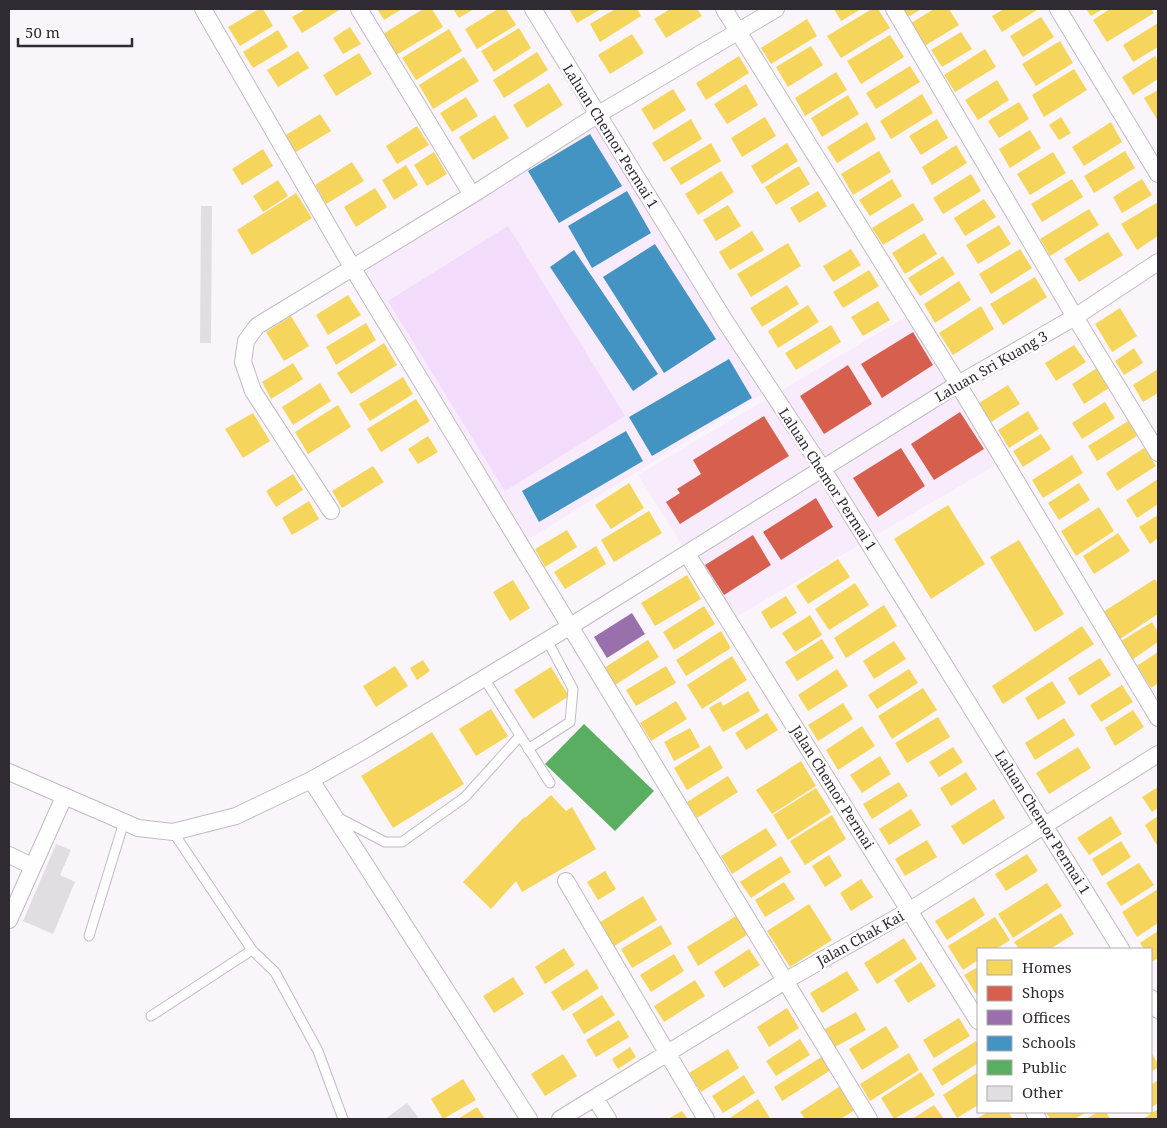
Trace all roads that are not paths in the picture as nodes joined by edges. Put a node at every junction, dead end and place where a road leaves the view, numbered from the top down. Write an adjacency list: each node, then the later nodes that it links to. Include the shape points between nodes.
1 (202, 9): 13 (street)
2 (359, 9): 11 (street)
3 (533, 9): 9 (street, Laluan Chemor Permai 1)
4 (724, 9): 8 (street)
5 (776, 9): 8 (street)
6 (894, 9): 14 (street)
7 (1058, 9): 10 (street)
8 (738, 32): 9 (street); 15 (street)
9 (597, 115): 11 (street); 17 (street, Laluan Chemor Permai 1)
10 (1158, 174)
11 (472, 195): 13 (street)
12 (1158, 262): 14 (street, Laluan Sri Kuang 3)
13 (352, 267): 18 (street, via 257,326 246,341 243,362 253,391); 20 (street)
14 (1075, 318): 15 (street, Laluan Sri Kuang 3); 16 (street)
15 (958, 384): 17 (street, Laluan Sri Kuang 3); 23 (street)
16 (1158, 454)
17 (822, 468): 19 (street, Laluan Sri Kuang 3); 33 (street, Laluan Chemor Permai 1)
18 (331, 511)
19 (686, 554): 20 (street, Laluan Sri Kuang 3); 38 (street, Jalan Chemor Permai)
20 (569, 627): 21 (street, Laluan Sri Kuang 3); 43 (street)
21 (547, 640): 22 (street, Laluan Sri Kuang 3); 25 (lane, via 573,689 570,722)
22 (484, 678): 24 (lane); 28 (street, Laluan Sri Kuang 3)
23 (1158, 718)
24 (520, 736): 25 (lane); 31 (lane, via 465,797 402,842 385,842)
25 (528, 749): 29 (lane)
26 (1158, 754): 33 (street, Jalan Chak Kai)
27 (9, 772): 30 (street)
28 (311, 780): 31 (street); 34 (street, Laluan Sri Kuang 3, via 236,816)
29 (550, 783)
30 (64, 797): 32 (street); 36 (street)
31 (334, 815): 49 (street)
32 (124, 822): 34 (street, via 138,828); 40 (lane)
33 (1045, 825): 38 (street, Jalan Chak Kai); 41 (street, Laluan Chemor Permai 1)
34 (173, 832): 42 (lane)
35 (9, 855): 36 (street)
36 (32, 866): 39 (street)
37 (566, 881): 46 (street)
38 (910, 910): 43 (street, Jalan Chak Kai); 45 (street, Jalan Chemor Permai)
39 (9, 920)
40 (88, 936)
41 (1120, 948)
42 (252, 950): 44 (lane); 48 (lane, via 274,972 318,1051)
43 (785, 981): 46 (street, Jalan Chak Kai); 53 (street)
44 (151, 1016)
45 (977, 1019)
46 (667, 1053): 47 (street, Jalan Chak Kai); 52 (street)
47 (595, 1098): 50 (street, Jalan Chak Kai); 51 (street)
48 (343, 1119)
49 (529, 1119)
50 (560, 1119)
51 (608, 1119)
52 (706, 1119)
53 (869, 1119)

